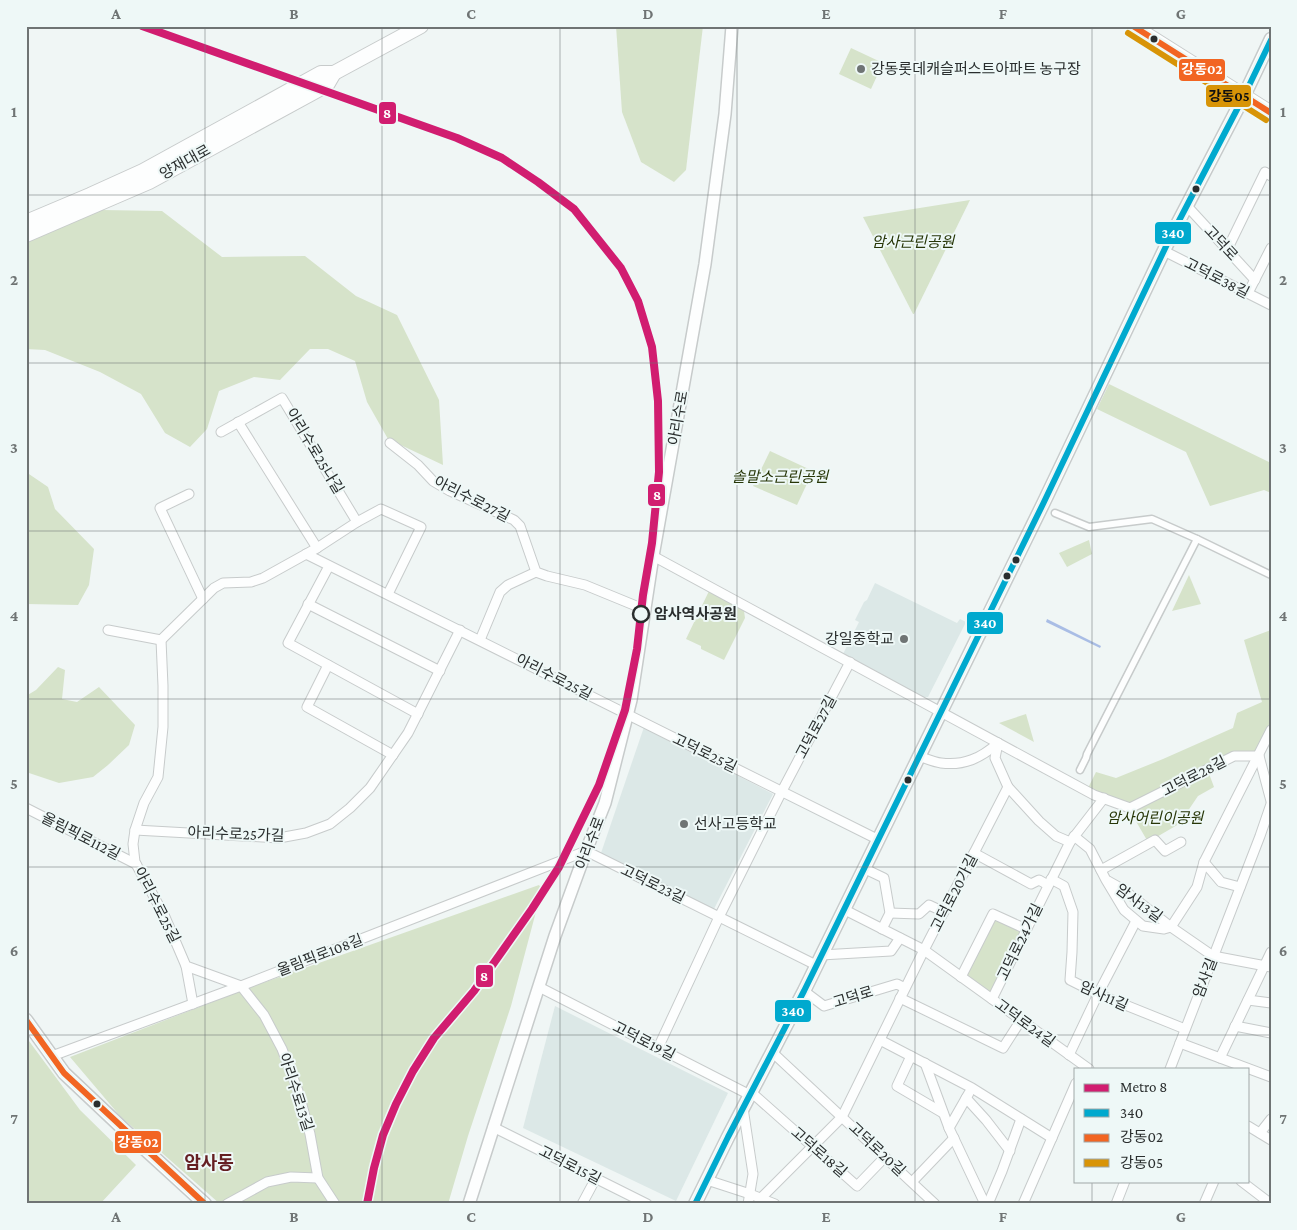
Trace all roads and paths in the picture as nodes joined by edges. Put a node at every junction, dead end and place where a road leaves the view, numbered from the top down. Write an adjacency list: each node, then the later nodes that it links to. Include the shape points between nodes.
1 (421, 26): 5 (main road, 양재대로)
2 (732, 26): 27 (street, 아리수로, via 725,114 705,264)
3 (1133, 26): 6 (main road)
4 (1271, 40): 6 (main road)
5 (334, 73): 10 (main road, 양재대로, via 321,73 143,171); 11 (main road, 양재대로, via 327,85 150,182)
6 (1244, 96): 7 (main road); 9 (main road)
7 (1271, 113)
8 (1271, 176): 13 (street, via 1265,172)
9 (1187, 206): 13 (street, 고덕로); 14 (main road)
10 (26, 222)
11 (26, 235)
12 (1271, 248): 15 (street)
13 (1227, 250): 15 (street, 고덕로)
14 (1164, 251): 16 (street, 고덕로38길); 42 (main road)
15 (1255, 280): 16 (street)
16 (1248, 294): 17 (street, 고덕로38길)
17 (1271, 305)
18 (238, 422): 19 (street); 23 (street, 아리수로25나길, via 282,398); 25 (street)
19 (221, 432)
20 (390, 443): 29 (street, 아리수로27길, via 433,481 514,520 520,526)
21 (189, 494): 32 (street, via 160,508)
22 (1056, 513): 24 (street, via 1089,527 1152,519)
23 (358, 522): 25 (street); 31 (street, via 380,509 421,527)
24 (1197, 539): 30 (street); 51 (street)
25 (317, 548): 26 (street)
26 (306, 554): 28 (street, 아리수로25길); 32 (street, via 263,578 223,583)
27 (654, 556): 34 (street, 아리수로); 39 (street)
28 (329, 566): 31 (street, 아리수로25길); 33 (street)
29 (536, 572): 34 (street, via 585,586); 38 (street, via 500,592)
30 (1271, 575)
31 (388, 594): 36 (street, 아리수로25길)
32 (203, 599): 37 (street)
33 (308, 604): 40 (street, via 288,643); 41 (street)
34 (646, 610): 44 (street, 아리수로)
35 (108, 630): 37 (street)
36 (460, 630): 38 (street, 아리수로25길); 41 (street, 아리수로25가길)
37 (161, 640): 57 (street, 아리수로25길, via 163,727 158,777)
38 (480, 640): 44 (street, 아리수로25길)
39 (850, 662): 42 (street); 53 (street, 고덕로27길)
40 (328, 665): 43 (street); 47 (street, via 308,707)
41 (440, 671): 43 (street, 아리수로25가길)
42 (940, 712): 46 (street, 고덕로28길); 48 (main road)
43 (418, 714): 47 (street, 아리수로25가길)
44 (628, 715): 53 (street, 고덕로25길); 61 (street, 아리수로, via 605,803)
45 (1270, 731): 49 (street)
46 (998, 743): 48 (street, via 987,753 966,762 940,763); 52 (street, via 995,758); 54 (street, 고덕로28길)
47 (394, 755): 57 (street, 아리수로25가길, via 370,788 350,808 330,824 306,833 279,838)
48 (918, 756): 58 (main road)
49 (1259, 758): 50 (street); 54 (street, 고덕로28길, via 1234,756 1130,808); 55 (street, 암사길); 63 (street)
50 (1271, 766)
51 (1080, 770)
52 (1008, 787): 59 (street, via 1056,836); 62 (street, 고덕로20가길)
53 (782, 791): 58 (street, 고덕로25길); 73 (street)
54 (1104, 798): 59 (street, 고덕로24가길)
55 (1271, 802): 69 (street, 암사길)
56 (26, 808): 64 (street, 올림픽로112길)
57 (135, 830): 64 (street, 아리수로25길)
58 (877, 839): 65 (main road)
59 (1072, 839): 66 (street, 암사13길, via 1090,849); 68 (street, 고덕로24가길)
60 (1181, 842): 66 (street, via 1165,850 1156,840)
61 (586, 851): 73 (street, 고덕로23길); 86 (street, 올림픽로108길); 87 (street, 아리수로)
62 (974, 853): 68 (street, 고덕로24가길, via 1031,884 1039,880); 71 (street, 고덕로20가길)
63 (1204, 862): 69 (street, via 1221,882); 75 (street, via 1197,887)
64 (136, 864): 83 (street, 아리수로25길, via 165,917)
65 (863, 868): 70 (main road); 72 (street, via 884,878)
66 (1101, 870): 67 (street, 암사13길)
67 (1106, 880): 74 (street, 암사13길, via 1124,910); 75 (street, 암사13길)
68 (1050, 882): 76 (street, 고덕로24가길); 90 (street, 암사11길, via 1064,886 1073,912 1070,980)
69 (1240, 888): 81 (street, 암사길)
70 (843, 909): 77 (street, 고덕로24길); 82 (main road)
71 (944, 912): 72 (street, via 929,905 919,914); 79 (street, 고덕로20가길)
72 (890, 913): 77 (street)
73 (719, 917): 82 (street, 고덕로23길); 103 (street)
74 (1136, 921): 75 (street, 암사13길, via 1143,926); 90 (street)
75 (1171, 927): 81 (street, 암사13길)
76 (1026, 929): 85 (street, via 993,914); 92 (street, 고덕로24가길)
77 (882, 930): 78 (street, 고덕로24길)
78 (900, 938): 79 (street, 고덕로24길); 82 (street, via 891,951)
79 (924, 950): 85 (street, 고덕로24길); 88 (street, 고덕로20가길)
80 (1271, 952): 84 (street)
81 (1213, 956): 84 (street); 99 (street, 암사길)
82 (818, 960): 89 (main road)
83 (186, 966): 86 (street); 95 (street, 아리수로25길)
84 (1267, 967): 93 (street)
85 (961, 977): 92 (street, 고덕로24길)
86 (242, 986): 95 (street, 올림픽로108길); 134 (street, 아리수로13길, via 264,1015 282,1049 301,1100)
87 (539, 987): 103 (street, 고덕로19길); 124 (street, 아리수로)
88 (905, 988): 89 (street, 고덕로, via 896,984 824,1006); 91 (street, 고덕로20가길)
89 (804, 991): 104 (main road)
90 (1098, 994): 99 (street, 암사11길); 105 (street)
91 (900, 998): 97 (street, via 1003,1048); 101 (street, 고덕로20가길)
92 (992, 999): 97 (street, 고덕로24길)
93 (1248, 1000): 94 (street); 98 (street)
94 (1271, 1003)
95 (193, 1004): 106 (street, 올림픽로108길)
96 (26, 1020): 106 (main road)
97 (1020, 1020): 105 (street, 고덕로24길)
98 (1235, 1026): 100 (street); 108 (street)
99 (1185, 1029): 102 (street, 암사길)
100 (1271, 1033)
101 (880, 1040): 107 (street); 121 (street, 고덕로20가길)
102 (1180, 1043): 108 (street); 111 (street, 암사길)
103 (658, 1048): 117 (street, 고덕로19길)
104 (772, 1052): 117 (main road); 121 (street, 고덕로20길)
105 (1069, 1055): 110 (street, 고덕로24길)
106 (52, 1056): 143 (main road, via 64,1073)
107 (911, 1056): 109 (street); 120 (street, via 897,1086)
108 (1220, 1058): 112 (street)
109 (925, 1063): 115 (street); 120 (street)
110 (1085, 1068)
111 (1170, 1068)
112 (1247, 1068)
113 (1250, 1069): 114 (street)
114 (1271, 1077)
115 (972, 1088): 118 (street); 122 (street)
116 (1074, 1088): 129 (street)
117 (750, 1094): 119 (main road); 131 (street, 고덕로18길)
118 (966, 1098): 126 (street); 132 (street)
119 (743, 1107): 136 (main road); 141 (street, via 753,1174)
120 (943, 1113): 126 (street)
121 (842, 1117): 131 (street, 고덕로20길); 133 (street, 고덕로20길)
122 (1022, 1119): 129 (street); 132 (street)
123 (1271, 1119): 127 (street)
124 (493, 1127): 135 (street, 고덕로15길); 146 (street, 아리수로)
125 (1250, 1127): 127 (street)
126 (949, 1128): 128 (street)
127 (1260, 1132): 130 (street)
128 (954, 1138): 137 (street, 고덕로20길); 153 (street)
129 (1052, 1138): 154 (street)
130 (1271, 1140)
131 (813, 1146): 133 (street, 고덕로18길, via 857,1186); 142 (street, 고덕로20길)
132 (1010, 1151): 153 (street)
133 (885, 1157): 137 (street, 고덕로20길)
134 (318, 1178): 144 (street, via 291,1177 268,1182); 145 (street, 아리수로13길)
135 (596, 1178): 147 (street); 148 (street, 고덕로15길)
136 (707, 1180): 141 (street); 149 (main road)
137 (912, 1182): 152 (street, 고덕로20길)
138 (1125, 1182): 155 (street)
139 (1214, 1182): 156 (street)
140 (1242, 1182): 157 (street)
141 (750, 1194): 142 (street); 150 (street)
142 (761, 1198): 151 (street)
143 (205, 1204)
144 (227, 1204)
145 (335, 1204)
146 (469, 1204)
147 (582, 1204)
148 (647, 1204)
149 (695, 1204)
150 (748, 1204)
151 (775, 1204)
152 (935, 1204)
153 (987, 1204)
154 (1023, 1204)
155 (1116, 1204)
156 (1204, 1204)
157 (1271, 1204)

